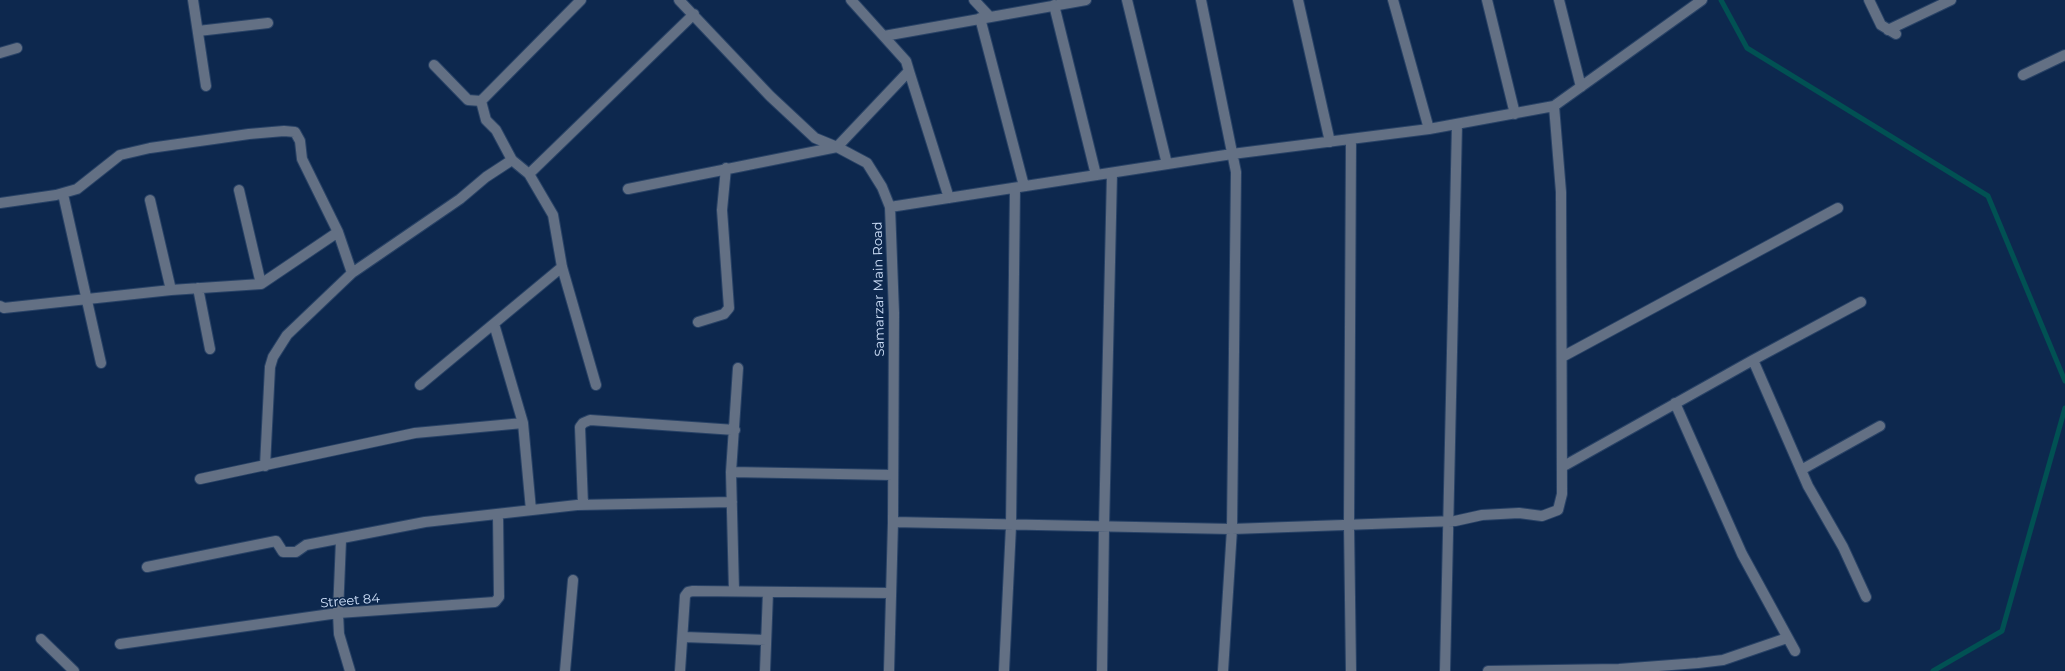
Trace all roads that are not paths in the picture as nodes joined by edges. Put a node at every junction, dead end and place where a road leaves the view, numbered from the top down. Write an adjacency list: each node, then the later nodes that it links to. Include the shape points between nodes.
1 (193, 0): 20 (street)
2 (581, 0): 30 (street)
3 (679, 0): 17 (street, Samarzar Main Road)
4 (851, 0): 21 (street)
5 (974, 0): 18 (street)
6 (1086, 0): 16 (street)
7 (1127, 0): 40 (street)
8 (1201, 0): 38 (street)
9 (1298, 0): 36 (street)
10 (1393, 0): 34 (street)
11 (1487, 0): 32 (street)
12 (1559, 0): 29 (street)
13 (1702, 0): 29 (street)
14 (1869, 0): 15 (street, via 1881,25 1892,32)
15 (1951, 0)
16 (1054, 5): 18 (street); 44 (street)
17 (694, 14): 37 (street, Samarzar Main Road, via 770,96 814,138); 43 (street)
18 (984, 17): 21 (street); 45 (street)
19 (268, 23): 20 (street)
20 (198, 31): 28 (street)
21 (884, 36): 26 (street, via 906,61)
22 (17, 48): 23 (street)
23 (0, 53)
24 (2065, 55): 27 (street)
25 (434, 65): 30 (street, via 468,100)
26 (909, 71): 37 (street); 49 (street)
27 (2023, 75)
28 (206, 86)
29 (1581, 87): 31 (street)
30 (481, 101): 39 (street, via 486,120 496,130)
31 (1554, 106): 32 (street); 66 (street, via 1561,192)
32 (1515, 114): 33 (street)
33 (1458, 124): 34 (street); 86 (street)
34 (1429, 129): 35 (street)
35 (1352, 139): 36 (street); 88 (street)
36 (1330, 142): 38 (street)
37 (837, 147): 41 (street); 52 (street, Samarzar Main Road, via 867,163 882,187)
38 (1232, 154): 40 (street); 91 (street, via 1236,172)
39 (512, 160): 43 (street); 56 (street)
40 (1167, 164): 42 (street)
41 (726, 168): 46 (street); 63 (street, via 722,210 729,308 724,314)
42 (1112, 173): 44 (street); 90 (street)
43 (529, 174): 55 (street, via 553,215)
44 (1096, 175): 45 (street)
45 (1020, 187): 49 (street); 89 (street)
46 (628, 189)
47 (239, 190): 57 (street)
48 (63, 194): 51 (street); 54 (street, via 77,189 120,155 150,148 284,131 295,132 300,141 302,159); 60 (street)
49 (949, 198): 52 (street)
50 (150, 200): 59 (street)
51 (0, 203)
52 (890, 207): 80 (street, Samarzar Main Road, via 894,313)
53 (1838, 208): 66 (street)
54 (338, 232): 56 (street); 57 (street)
55 (562, 267): 64 (street); 71 (street)
56 (352, 273): 76 (street, via 287,335 273,357 270,367)
57 (261, 284): 58 (street)
58 (198, 288): 59 (street); 65 (street)
59 (171, 290): 60 (street)
60 (85, 300): 62 (street, via 4,308); 68 (street)
61 (1862, 302): 67 (street)
62 (0, 306)
63 (698, 322)
64 (494, 324): 70 (street); 73 (street)
65 (210, 349)
66 (1562, 357): 77 (street)
67 (1753, 360): 72 (street); 78 (street)
68 (101, 363)
69 (738, 368): 75 (street)
70 (420, 385)
71 (596, 385)
72 (1675, 403): 77 (street); 101 (street, via 1742,554)
73 (523, 424): 76 (street, via 415,433); 84 (street)
74 (1880, 426): 78 (street)
75 (735, 430): 79 (street); 83 (street, via 590,420 583,423 580,427)
76 (265, 466): 81 (street)
77 (1562, 467): 86 (street, via 1562,494 1558,510 1542,516 1519,513 1482,515)
78 (1801, 470): 98 (street, via 1843,547)
79 (731, 472): 80 (street); 82 (street)
80 (892, 475): 87 (street, Samarzar Main Road)
81 (200, 479)
82 (732, 502): 83 (street); 95 (street)
83 (583, 505): 84 (street)
84 (531, 510): 85 (street)
85 (498, 515): 92 (street, via 425,522); 99 (street, Street 84, via 499,597 495,602)
86 (1448, 521): 88 (street); 116 (street)
87 (893, 522): 89 (street); 97 (street, Samarzar Main Road)
88 (1348, 525): 91 (street); 115 (street)
89 (1011, 526): 90 (street); 112 (street)
90 (1104, 528): 91 (street); 113 (street)
91 (1232, 529): 114 (street)
92 (341, 540): 93 (street, via 306,546 296,552 282,552 276,541); 99 (street)
93 (147, 567)
94 (573, 580): 108 (street)
95 (734, 591): 96 (street); 100 (street, via 688,592 685,596)
96 (768, 592): 97 (street); 103 (street)
97 (891, 593): 111 (street, Samarzar Main Road)
98 (1866, 597)
99 (338, 614): 104 (street, Street 84); 107 (street, via 339,634)
100 (684, 637): 103 (street); 109 (street)
101 (1787, 638): 105 (street); 118 (street, via 1723,660 1698,664)
102 (41, 639): 106 (street)
103 (766, 640): 110 (street)
104 (120, 644)
105 (1795, 651)
106 (74, 671)
107 (350, 671)
108 (565, 671)
109 (680, 671)
110 (765, 671)
111 (889, 671)
112 (1004, 671)
113 (1102, 671)
114 (1222, 671)
115 (1351, 671)
116 (1445, 671)
117 (1488, 671): 118 (street)
118 (1517, 671)

